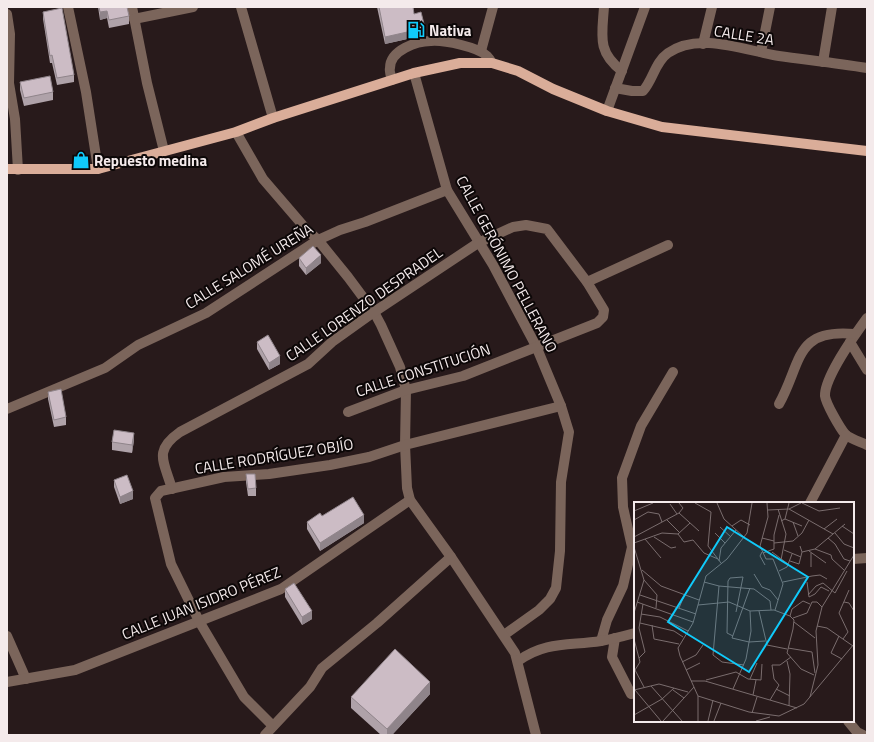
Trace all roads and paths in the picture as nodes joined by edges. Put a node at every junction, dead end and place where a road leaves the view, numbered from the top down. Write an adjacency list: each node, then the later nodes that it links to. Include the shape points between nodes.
1 (68, 7): 29 (street, via 86,92)
2 (132, 7): 12 (street)
3 (193, 7): 12 (street)
4 (241, 7): 24 (street)
5 (493, 7): 14 (street)
6 (604, 7): 19 (street, via 603,50 611,63)
7 (645, 7): 19 (street)
8 (712, 7): 13 (street)
9 (770, 7): 15 (street)
10 (832, 7): 16 (street)
11 (7, 14): 30 (street, via 10,34 9,83 15,119)
12 (134, 19): 26 (street)
13 (703, 44): 15 (street, CALLE 2A, via 730,45); 22 (street, CALLE 2A, via 681,46 668,53 660,60 643,91 632,92)
14 (481, 51): 17 (street, via 488,56); 21 (street, via 430,41 404,48 393,57 389,67)
15 (761, 52): 16 (street, CALLE 2A)
16 (823, 62): 18 (street, CALLE 2A)
17 (492, 64): 20 (main road, via 460,63); 23 (main road, via 518,71 553,89)
18 (867, 68)
19 (622, 71): 22 (street)
20 (414, 73): 21 (main road); 31 (street, CALLE GERÓNIMO PELLERANO)
21 (392, 80): 24 (main road)
22 (615, 88): 23 (street)
23 (607, 111): 27 (main road, via 662,127)
24 (273, 118): 25 (main road)
25 (236, 132): 26 (main road); 32 (street, via 263,179)
26 (164, 151): 29 (main road)
27 (867, 151)
28 (7, 169): 30 (main road)
29 (98, 169): 30 (main road)
30 (18, 170)
31 (447, 190): 32 (street, CALLE SALOMÉ UREÑA); 33 (street, CALLE GERÓNIMO PELLERANO)
32 (318, 240): 36 (street); 45 (street, CALLE SALOMÉ UREÑA, via 206,313 138,345 105,368)
33 (478, 242): 35 (street, CALLE LORENZO DESPRADEL, via 513,227 526,225 548,229); 36 (street, CALLE LORENZO DESPRADEL); 39 (street, CALLE GERÓNIMO PELLERANO)
34 (668, 245): 35 (street)
35 (587, 282): 39 (street, CALLE CONSTITUCIÓN, via 604,310 603,317 597,323)
36 (374, 312): 42 (street, via 400,366); 50 (street, CALLE LORENZO DESPRADEL, via 332,342 308,364 187,428 168,441 162,449)
37 (867, 318): 38 (street)
38 (852, 338): 40 (street); 43 (street, via 836,332 816,337 799,355 789,386); 47 (street, via 828,382 825,397)
39 (536, 346): 42 (street, CALLE CONSTITUCIÓN, via 463,376); 44 (street, CALLE GERÓNIMO PELLERANO)
40 (867, 370)
41 (673, 372): 61 (street, via 641,426 622,478 623,507 632,547 623,586 607,620)
42 (406, 390): 46 (street, CALLE CONSTITUCIÓN); 48 (street)
43 (779, 404)
44 (561, 406): 48 (street, CALLE RODRÍGUEZ OBJÍO); 58 (street, CALLE GERÓNIMO PELLERANO, via 569,432 561,482 560,551 556,588 539,610)
45 (7, 409)
46 (348, 412)
47 (846, 435): 49 (street); 52 (street)
48 (405, 445): 50 (street, CALLE RODRÍGUEZ OBJÍO, via 369,457 330,465 269,474 224,477); 51 (street)
49 (867, 446)
50 (172, 489): 56 (street, CALLE RODRÍGUEZ OBJÍO, via 161,491 155,498 171,564)
51 (410, 500): 53 (street); 56 (street, CALLE JUAN ISIDRO PÉREZ, via 281,589)
52 (811, 502)
53 (451, 557): 58 (street); 67 (street, via 322,668 310,687)
54 (867, 558): 55 (street)
55 (854, 559)
56 (199, 621): 63 (street, CALLE JUAN ISIDRO PÉREZ, via 75,670); 67 (street, CALLE RODRÍGUEZ OBJÍO, via 244,697)
57 (634, 633): 60 (street)
58 (504, 635): 62 (street)
59 (7, 636): 63 (street)
60 (615, 638): 61 (street); 65 (street, via 612,657)
61 (601, 641): 62 (street, via 558,644 528,654)
62 (518, 661): 69 (street)
63 (26, 679): 64 (street, CALLE JUAN ISIDRO PÉREZ)
64 (7, 682)
65 (631, 694)
66 (849, 722): 70 (street)
67 (273, 726): 68 (street)
68 (265, 735)
69 (536, 735)
70 (863, 735)

